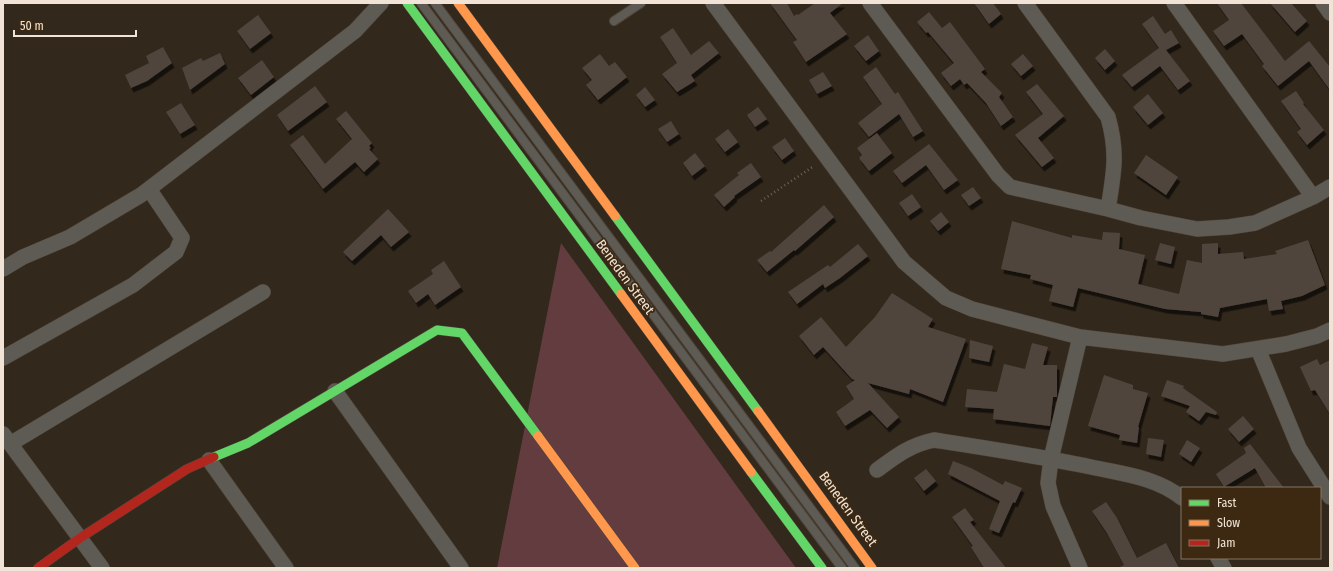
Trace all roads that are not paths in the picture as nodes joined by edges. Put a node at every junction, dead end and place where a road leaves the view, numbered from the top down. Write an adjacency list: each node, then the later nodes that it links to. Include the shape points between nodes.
1 (381, 3): 15 (street, via 355,31)
2 (407, 3): 38 (main road, Beneden Street)
3 (421, 3): 39 (lane)
4 (435, 3): 40 (lane)
5 (458, 3): 41 (main road, Beneden Street)
6 (641, 3): 13 (lane)
7 (713, 3): 21 (street, via 904,262 946,298 972,309)
8 (870, 3): 17 (street, via 998,175 1010,187)
9 (1026, 3): 17 (street, via 1108,117 1114,139 1114,173)
10 (1174, 3): 16 (street)
11 (1323, 3): 12 (street)
12 (1330, 13)
13 (614, 21)
14 (1330, 187): 16 (street)
15 (149, 189): 18 (street, via 70,236); 23 (street, via 182,238 176,252 133,285)
16 (1313, 197): 17 (street, via 1255,223 1197,229 1141,218)
17 (1108, 208)
18 (3, 269)
19 (263, 292): 25 (street)
20 (1330, 330): 22 (street, via 1317,336)
21 (1080, 337): 22 (street, via 1223,354); 26 (street)
22 (1258, 349): 29 (street, via 1299,448)
23 (3, 358)
24 (334, 391): 27 (main road, via 248,443); 36 (street); 37 (main road, via 436,330 462,333)
25 (7, 439): 31 (street)
26 (1050, 459): 28 (street, via 934,440 904,450); 30 (street, via 1159,483); 42 (street, via 1048,483 1053,506)
27 (209, 460): 31 (main road, via 187,470); 35 (street)
28 (877, 470)
29 (1328, 488)
30 (1181, 497)
31 (80, 538): 33 (main road); 34 (street)
32 (1219, 559): 43 (street)
33 (38, 568)
34 (102, 568)
35 (286, 568)
36 (461, 568)
37 (635, 568)
38 (822, 568)
39 (842, 568)
40 (855, 568)
41 (872, 568)
42 (1080, 568)
43 (1224, 568)

